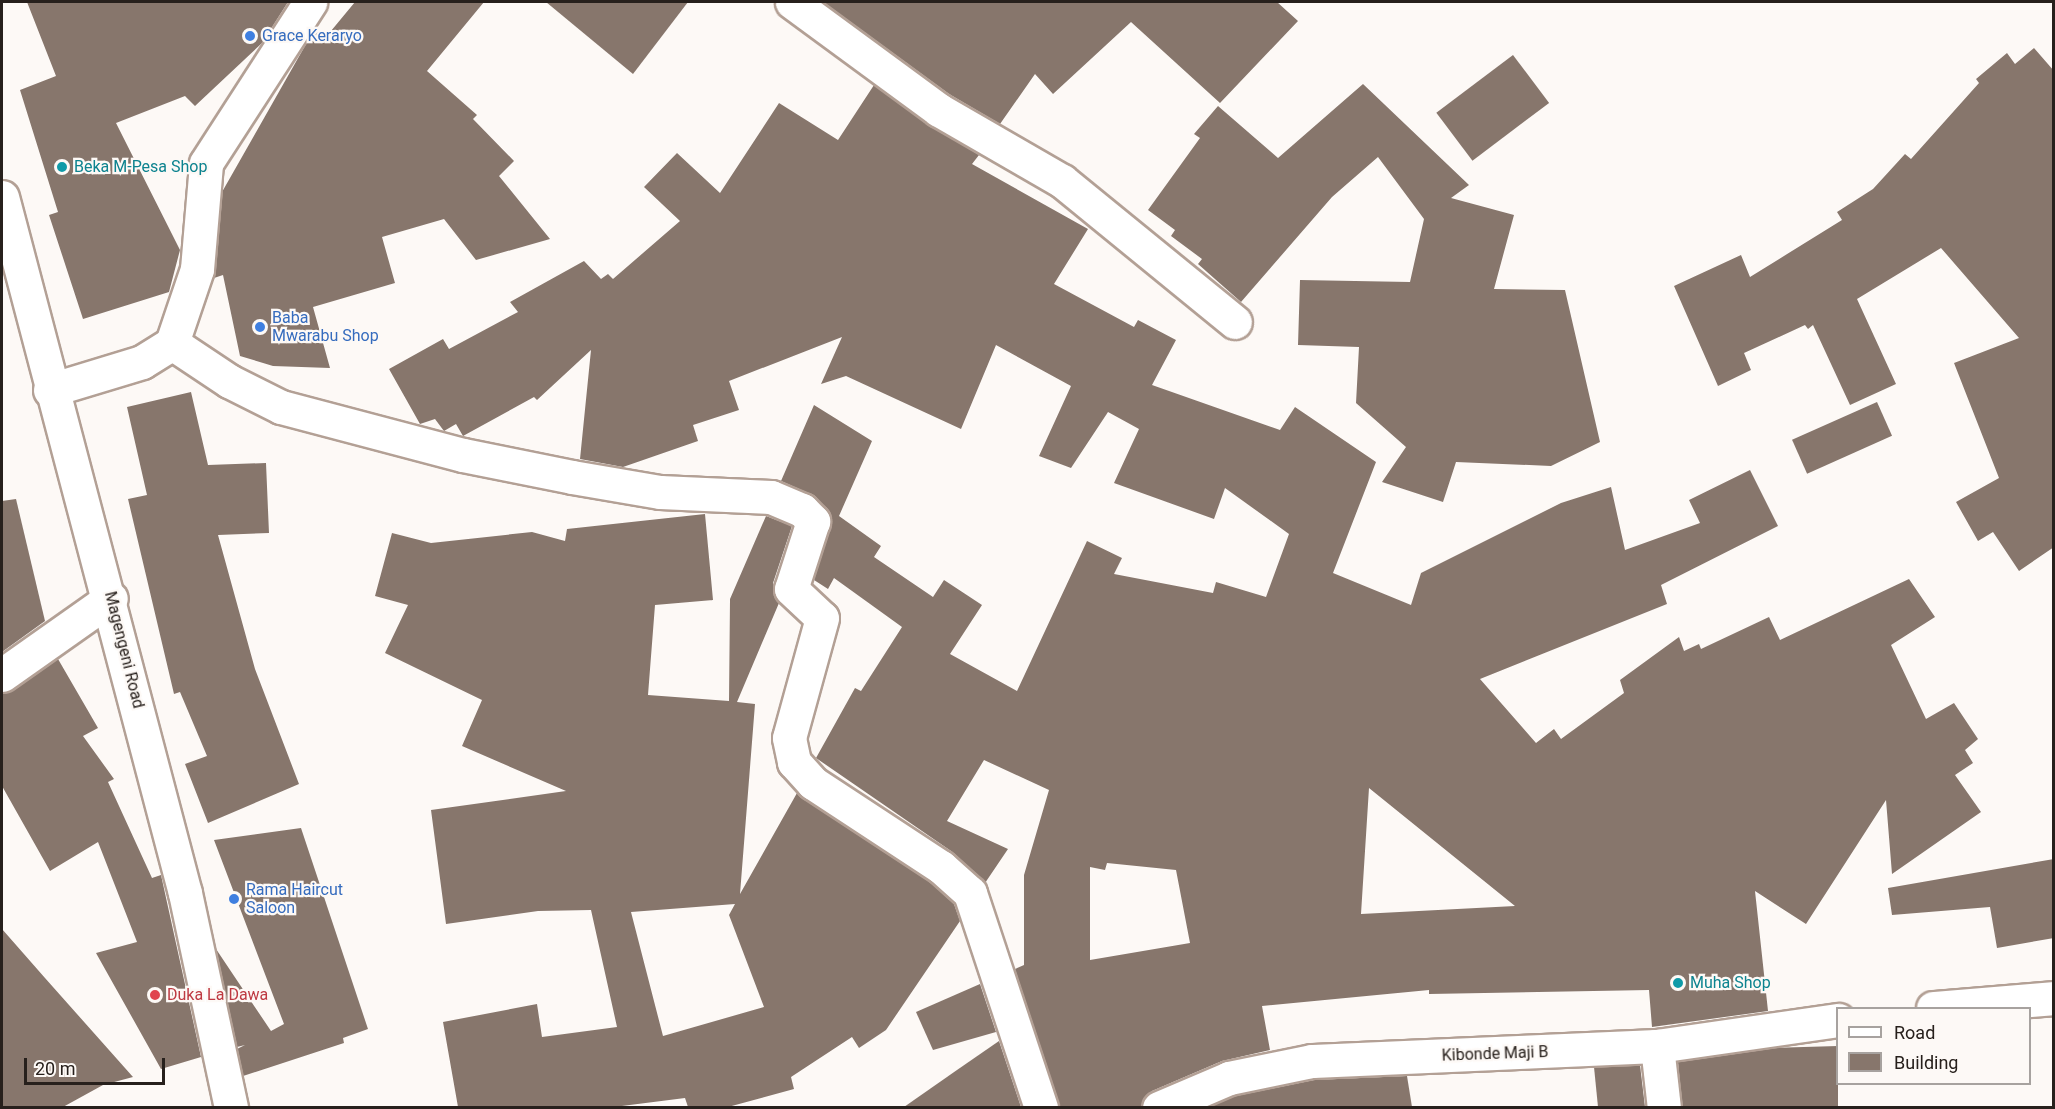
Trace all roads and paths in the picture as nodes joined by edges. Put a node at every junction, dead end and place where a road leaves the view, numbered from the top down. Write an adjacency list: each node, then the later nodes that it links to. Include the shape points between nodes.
1 (310, 2): 5 (street, via 206,163 197,269)
2 (792, 2): 4 (street, via 939,110 1062,181 1163,259)
3 (2, 197): 6 (street, Magengeni Road)
4 (1235, 322)
5 (172, 343): 6 (street, via 142,363); 14 (street, via 229,381 281,407 463,455 660,492 771,497 802,510 813,521 791,589 822,618 789,738 794,762 813,783 941,867 970,893)
6 (50, 390): 7 (street, Magengeni Road)
7 (111, 598): 8 (street); 13 (street, Magengeni Road, via 185,892)
8 (2, 675)
9 (2054, 998): 10 (street)
10 (1945, 1007)
11 (1836, 1020): 12 (street, Kibonde Maji B)
12 (1657, 1046): 15 (street, Kibonde Maji B, via 1312,1061 1229,1078); 16 (street)
13 (231, 1107)
14 (1041, 1107)
15 (1159, 1107)
16 (1664, 1107)

